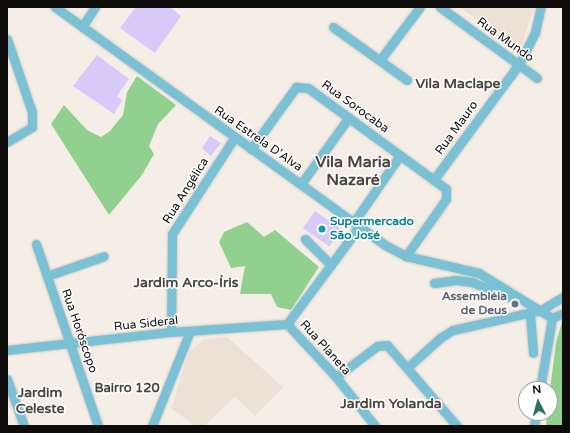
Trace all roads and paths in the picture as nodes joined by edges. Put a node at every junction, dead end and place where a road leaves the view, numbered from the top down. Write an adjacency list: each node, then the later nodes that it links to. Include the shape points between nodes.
1 (55, 7): 6 (street, Rua Estrela D'Alva)
2 (96, 7): 6 (street)
3 (420, 7): 9 (street)
4 (440, 7): 10 (street, Rua Mundo)
5 (541, 7): 10 (street, Rua Mauro, via 535,32)
6 (82, 27): 14 (street, Rua Estrela D'Alva)
7 (333, 27): 9 (street)
8 (7, 39): 15 (street, via 32,112 32,127)
9 (380, 60): 12 (street)
10 (519, 64): 11 (street, Rua Mundo); 18 (street, Rua Mauro)
11 (537, 78)
12 (407, 80)
13 (349, 117): 16 (street, Rua Sorocaba, via 308,88 296,86); 17 (street, Rua Sorocaba); 19 (street)
14 (234, 138): 16 (street, Rua Estrela D'Alva); 35 (street, Rua Angélica, via 172,234)
15 (7, 142)
16 (251, 150): 19 (street, Rua Estrela D'Alva)
17 (400, 155): 18 (street, Rua Sorocaba); 20 (street, Rua Planeta)
18 (435, 178): 24 (street, Rua Sorocaba, via 447,192 442,204)
19 (302, 184): 20 (street, Rua Estrela D'Alva)
20 (356, 224): 24 (street, Rua Estrela D'Alva, via 385,245); 25 (street, Rua Planeta)
21 (305, 239): 25 (street)
22 (36, 244): 26 (street, Rua Horóscopo)
23 (104, 256): 26 (street)
24 (406, 256): 29 (street, Rua Estrela D'Alva, via 479,273)
25 (332, 265): 34 (street, Rua Planeta)
26 (47, 276): 37 (street, Rua Horóscopo)
27 (434, 283): 29 (street, via 465,280 514,299)
28 (563, 297): 30 (street)
29 (524, 300): 30 (street, Rua Estrela D'Alva)
30 (541, 310): 31 (street); 33 (street, Rua Estrela D'Alva)
31 (530, 313): 39 (street); 40 (street, via 453,330 440,338)
32 (563, 313): 33 (street)
33 (552, 318): 43 (street)
34 (287, 324): 36 (street, Rua Sideral); 41 (street, Rua Planeta)
35 (170, 332): 36 (street, Rua Sideral); 37 (street, Rua Sideral)
36 (190, 332): 46 (street)
37 (70, 344): 38 (street, Rua Sideral); 45 (street, Rua Horóscopo)
38 (7, 350)
39 (533, 353)
40 (408, 367): 41 (street, via 384,344 377,346); 48 (street)
41 (336, 377): 47 (street, Rua Planeta)
42 (7, 379): 44 (street)
43 (541, 381)
44 (24, 426)
45 (98, 426)
46 (152, 426)
47 (375, 426)
48 (457, 426)

